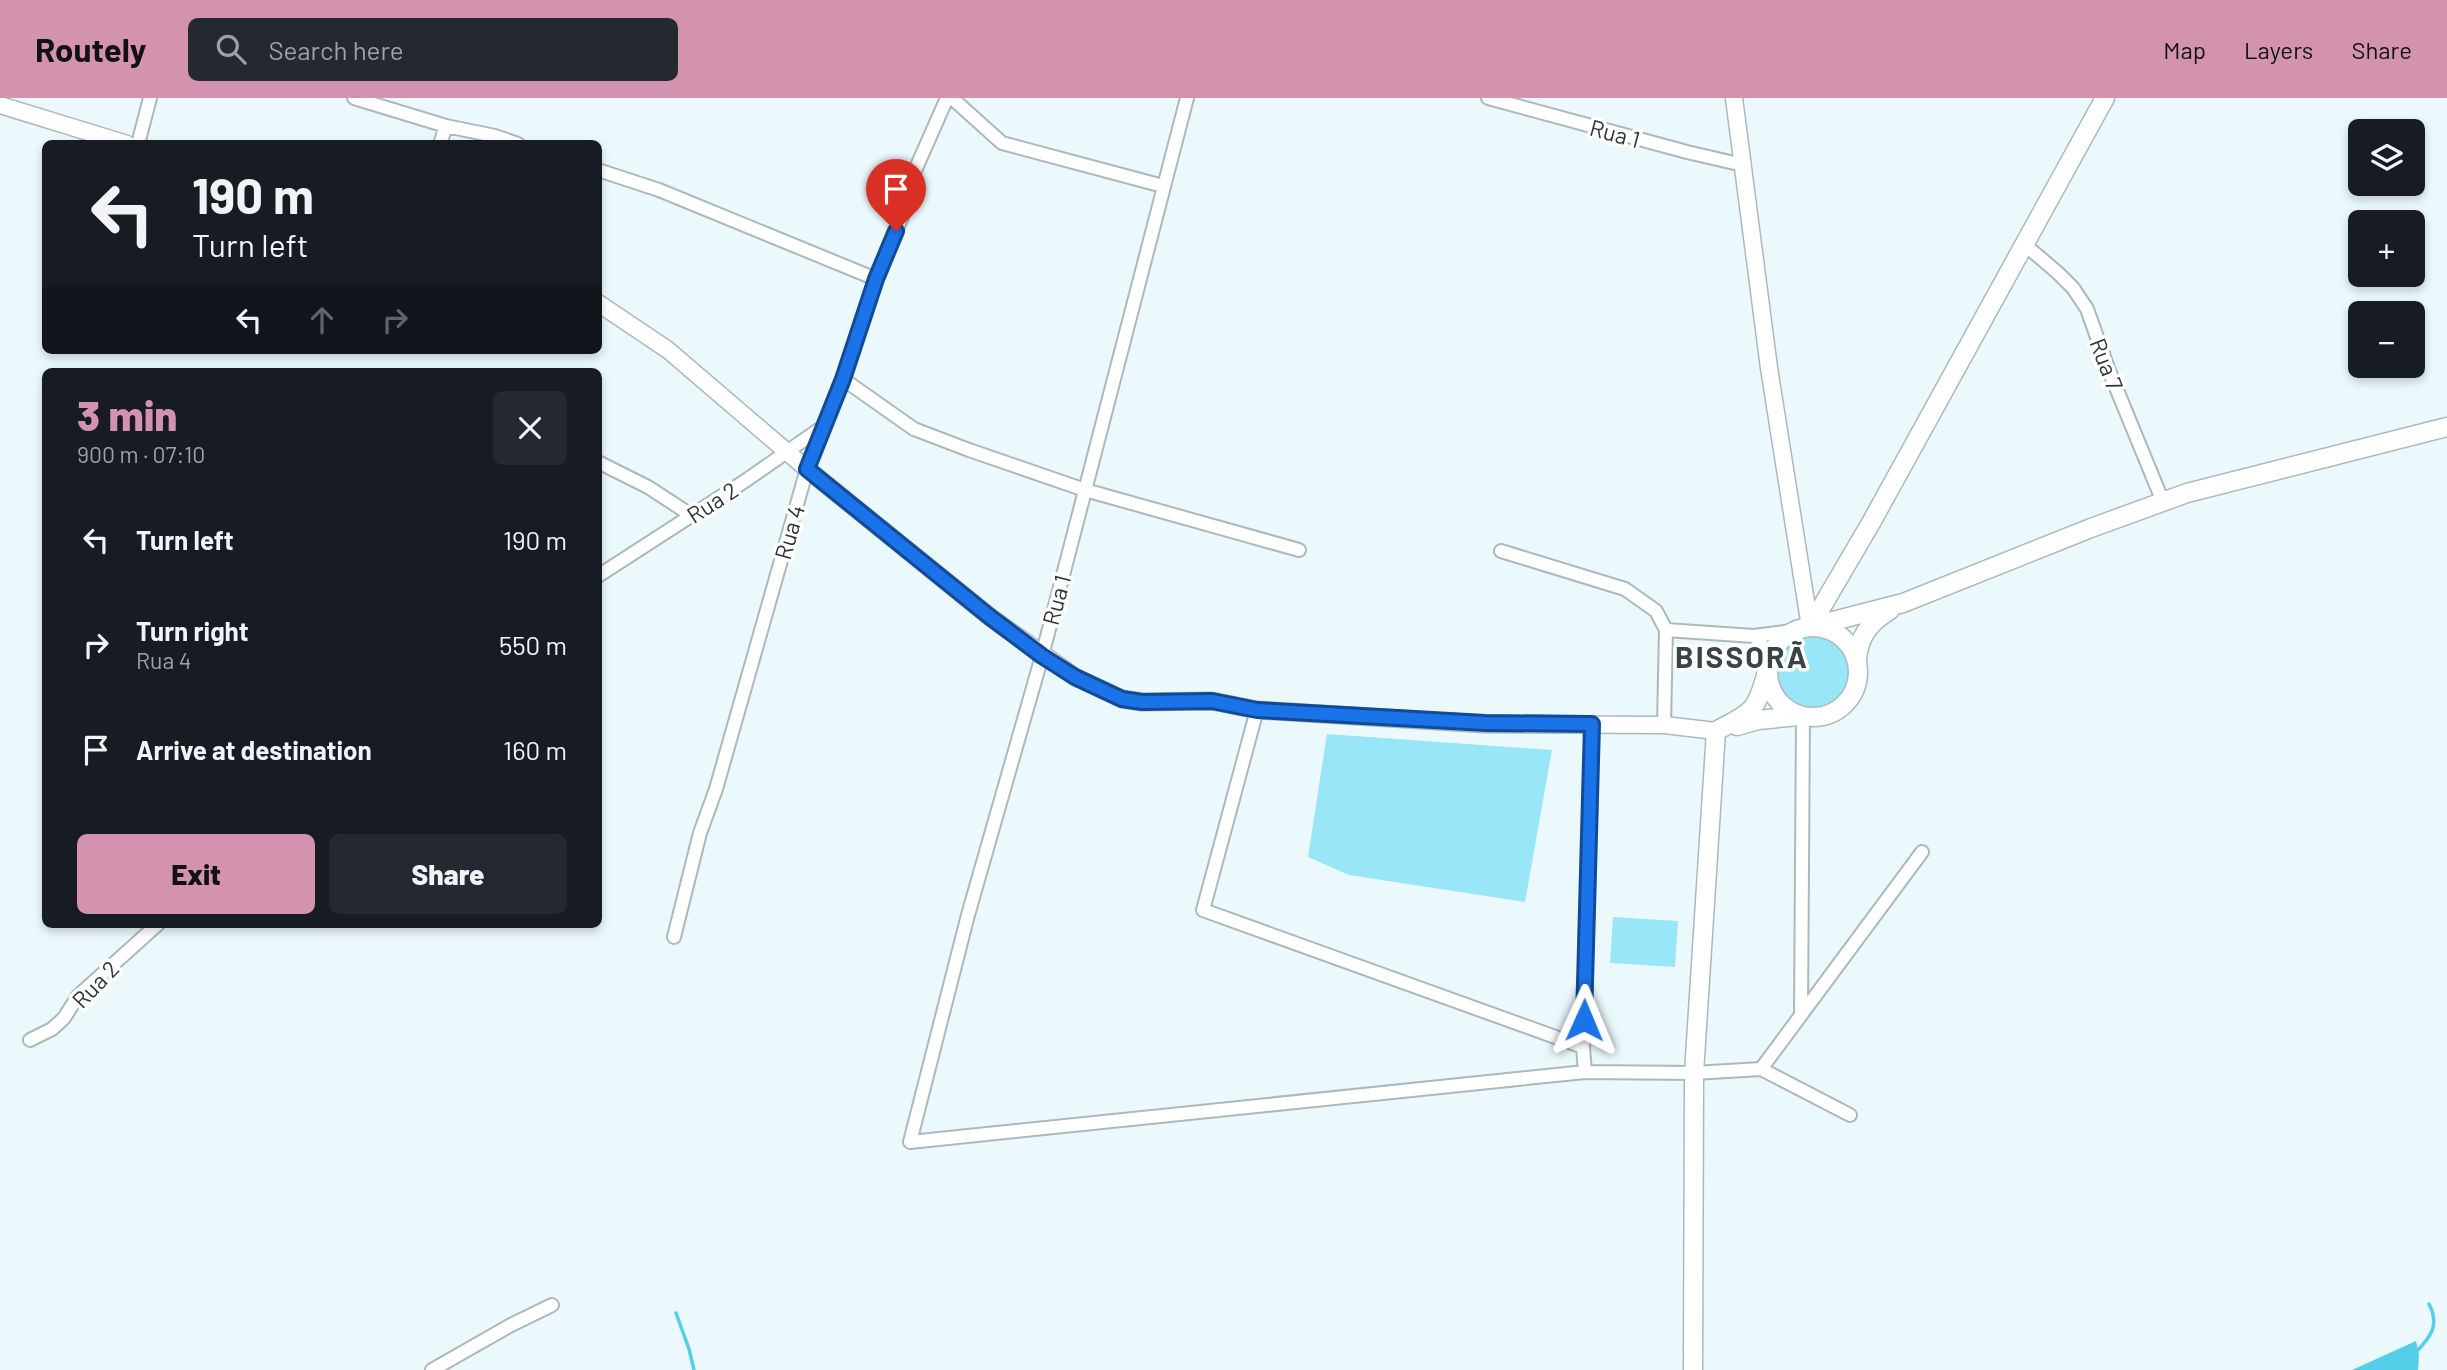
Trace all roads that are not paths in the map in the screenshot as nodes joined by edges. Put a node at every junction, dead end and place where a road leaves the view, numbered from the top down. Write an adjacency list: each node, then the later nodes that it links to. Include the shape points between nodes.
1 (150, 98): 11 (street)
2 (355, 98): 9 (street)
3 (950, 98): 16 (street, via 1002,143); 18 (street, Rua 4, via 913,174 906,207)
4 (1187, 98): 16 (street, Rua 1)
5 (1489, 98): 14 (street, Rua 1)
6 (1734, 98): 14 (street)
7 (2105, 98): 17 (main road)
8 (0, 105): 10 (street)
9 (446, 126): 12 (street); 13 (street)
10 (114, 140)
11 (139, 140)
12 (441, 140)
13 (506, 140)
14 (1743, 165): 33 (street)
15 (602, 171): 18 (street)
16 (1163, 186): 26 (street, Rua 1)
17 (2024, 244): 27 (street, Rua 7, via 2065,281 2087,309); 33 (main road, via 1872,521)
18 (876, 279): 20 (street, Rua 4)
19 (602, 306): 23 (street, via 668,350)
20 (843, 379): 21 (street, Rua 4); 26 (street, via 914,429)
21 (824, 426): 23 (street, Rua 2); 25 (street, Rua 4)
22 (2447, 427): 27 (main road)
23 (786, 451): 25 (street); 28 (street, Rua 2)
24 (602, 464): 28 (street)
25 (807, 469): 36 (street); 46 (street, Rua 4)
26 (1085, 490): 29 (street); 36 (street, Rua 1)
27 (2163, 502): 32 (main road)
28 (691, 515): 31 (street, Rua 2)
29 (1298, 550)
30 (1501, 551): 34 (street, via 1625,589 1656,611)
31 (602, 573)
32 (1903, 603): 33 (main road); 37 (main road, via 1868,626)
33 (1801, 629): 35 (street); 37 (main road, via 1820,627 1838,634); 38 (main road, via 1780,641)
34 (1666, 630): 35 (street); 42 (street)
35 (1754, 636): 38 (street, via 1764,647)
36 (1042, 656): 39 (street, via 1122,699 1212,701); 51 (street, Rua 1, via 968,915 911,1142)
37 (1857, 661): 40 (main road, via 1856,687 1844,704 1826,715)
38 (1768, 666): 40 (main road, via 1777,700); 43 (main road, via 1750,713)
39 (1257, 710): 41 (street); 49 (street, via 1203,910)
40 (1801, 716): 43 (main road, via 1758,720); 47 (street)
41 (1592, 724): 42 (street); 49 (street)
42 (1664, 725): 43 (street)
43 (1716, 731): 52 (main road)
44 (1922, 852): 47 (street)
45 (154, 928): 48 (street, Rua 2, via 78,996 52,1029)
46 (674, 937)
47 (1801, 1014): 50 (street)
48 (30, 1040)
49 (1583, 1047): 51 (street)
50 (1761, 1069): 52 (street); 53 (street)
51 (1585, 1072): 52 (street)
52 (1694, 1073): 56 (main road)
53 (1850, 1115)
54 (552, 1305): 55 (street)
55 (432, 1370)
56 (1693, 1370)

